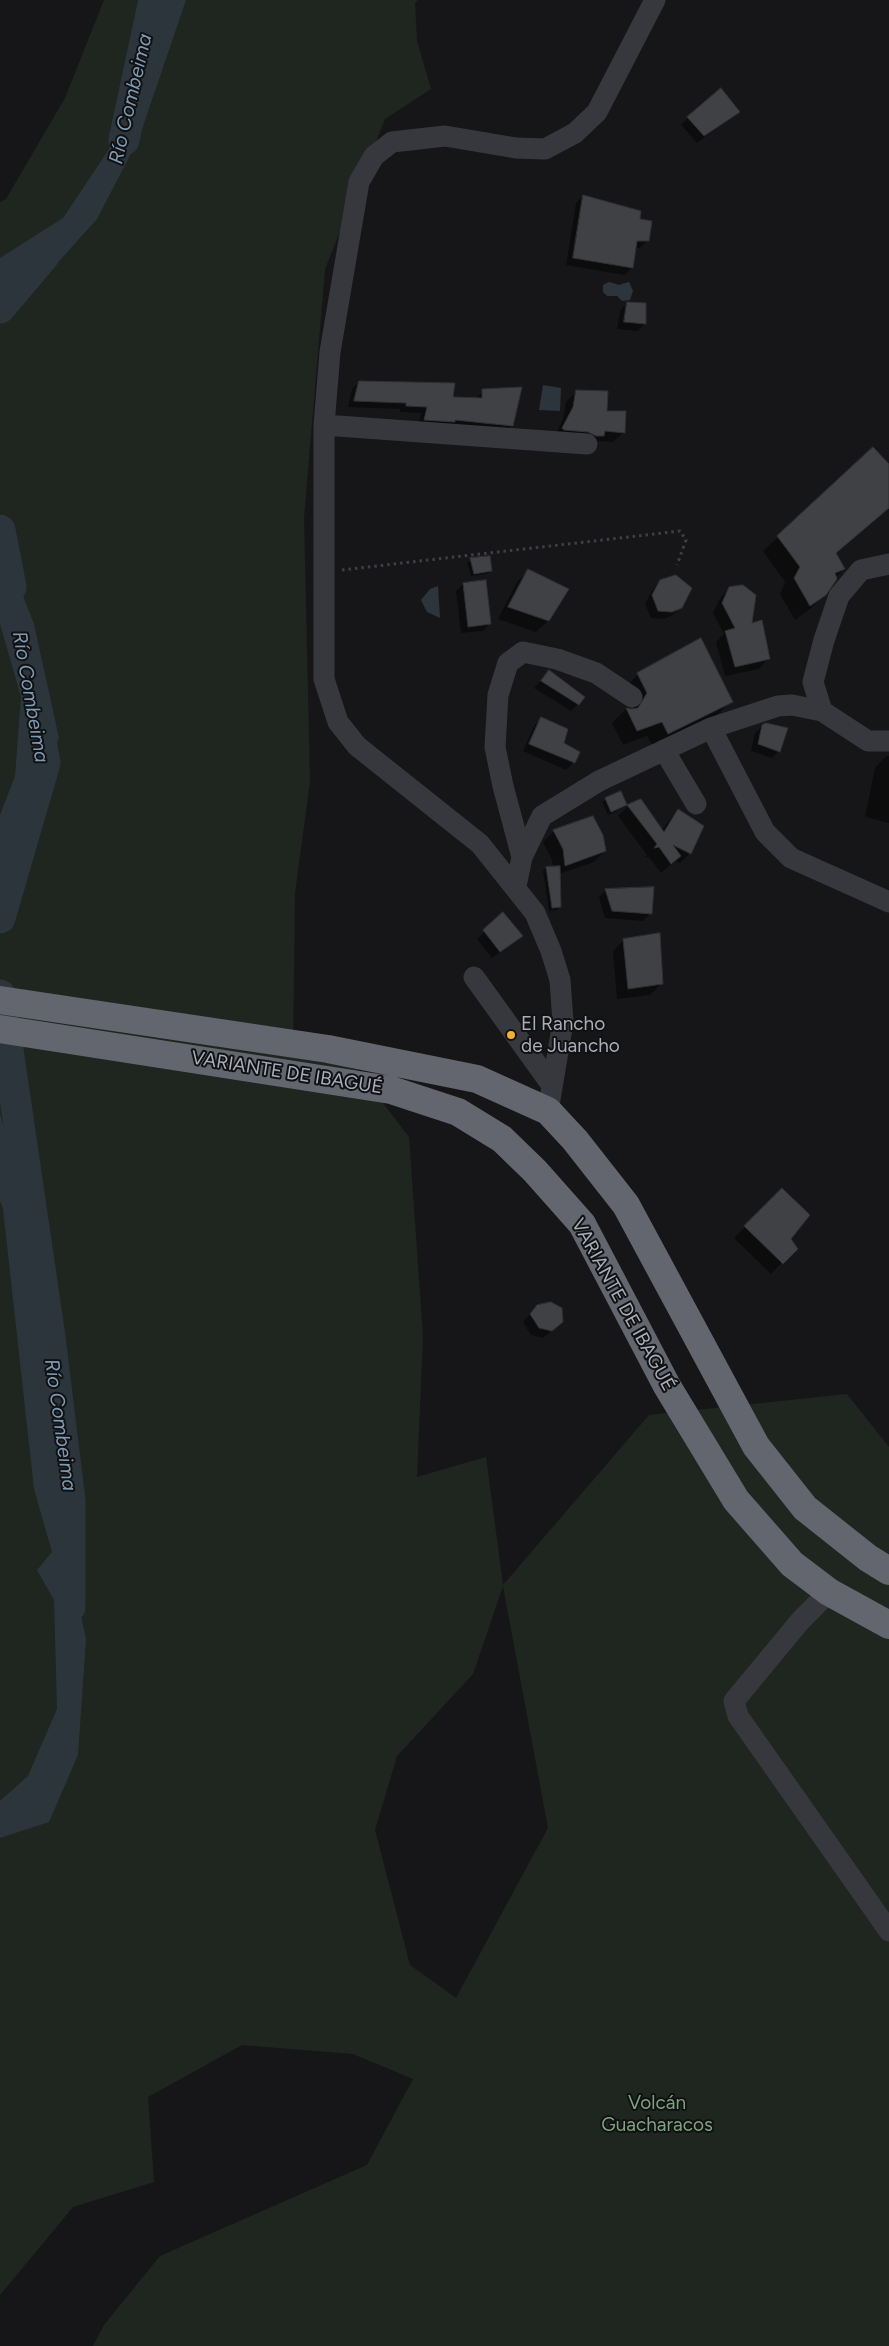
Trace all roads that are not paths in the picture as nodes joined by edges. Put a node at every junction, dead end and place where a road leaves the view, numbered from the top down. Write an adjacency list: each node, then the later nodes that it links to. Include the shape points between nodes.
1 (655, 0): 2 (street, via 597,112 574,133 545,149 516,148 445,136 392,142 374,156 359,182 330,352)
2 (324, 425): 3 (street); 12 (street, via 324,680 338,722 357,746 480,844)
3 (587, 444)
4 (889, 564): 6 (street, via 861,570 839,596 813,682)
5 (632, 697): 11 (street, via 596,673 557,659 523,652 508,663 498,695 495,747)
6 (822, 711): 7 (street, via 792,705 778,706); 8 (street, via 868,742)
7 (711, 728): 9 (street); 13 (street, via 771,839 791,858)
8 (889, 740)
9 (664, 750): 10 (street); 11 (street, via 599,781 542,816)
10 (696, 804)
11 (522, 858): 12 (street)
12 (516, 886): 17 (street, via 535,913 560,980 563,1022)
13 (889, 902)
14 (474, 977): 17 (street)
15 (0, 1000): 18 (highway, VARIANTE DE IBAGUÉ, via 328,1049 477,1079)
16 (0, 1029): 20 (highway, VARIANTE DE IBAGUÉ, via 391,1090 458,1112 502,1139 582,1224 667,1386 736,1500 792,1564)
17 (551, 1084): 18 (street)
18 (548, 1111): 19 (highway, VARIANTE DE IBAGUÉ, via 626,1205 756,1446 805,1508)
19 (889, 1571)
20 (828, 1592): 21 (highway, VARIANTE DE IBAGUÉ); 22 (street, via 734,1701 738,1716)
21 (889, 1625)
22 (889, 1931)

